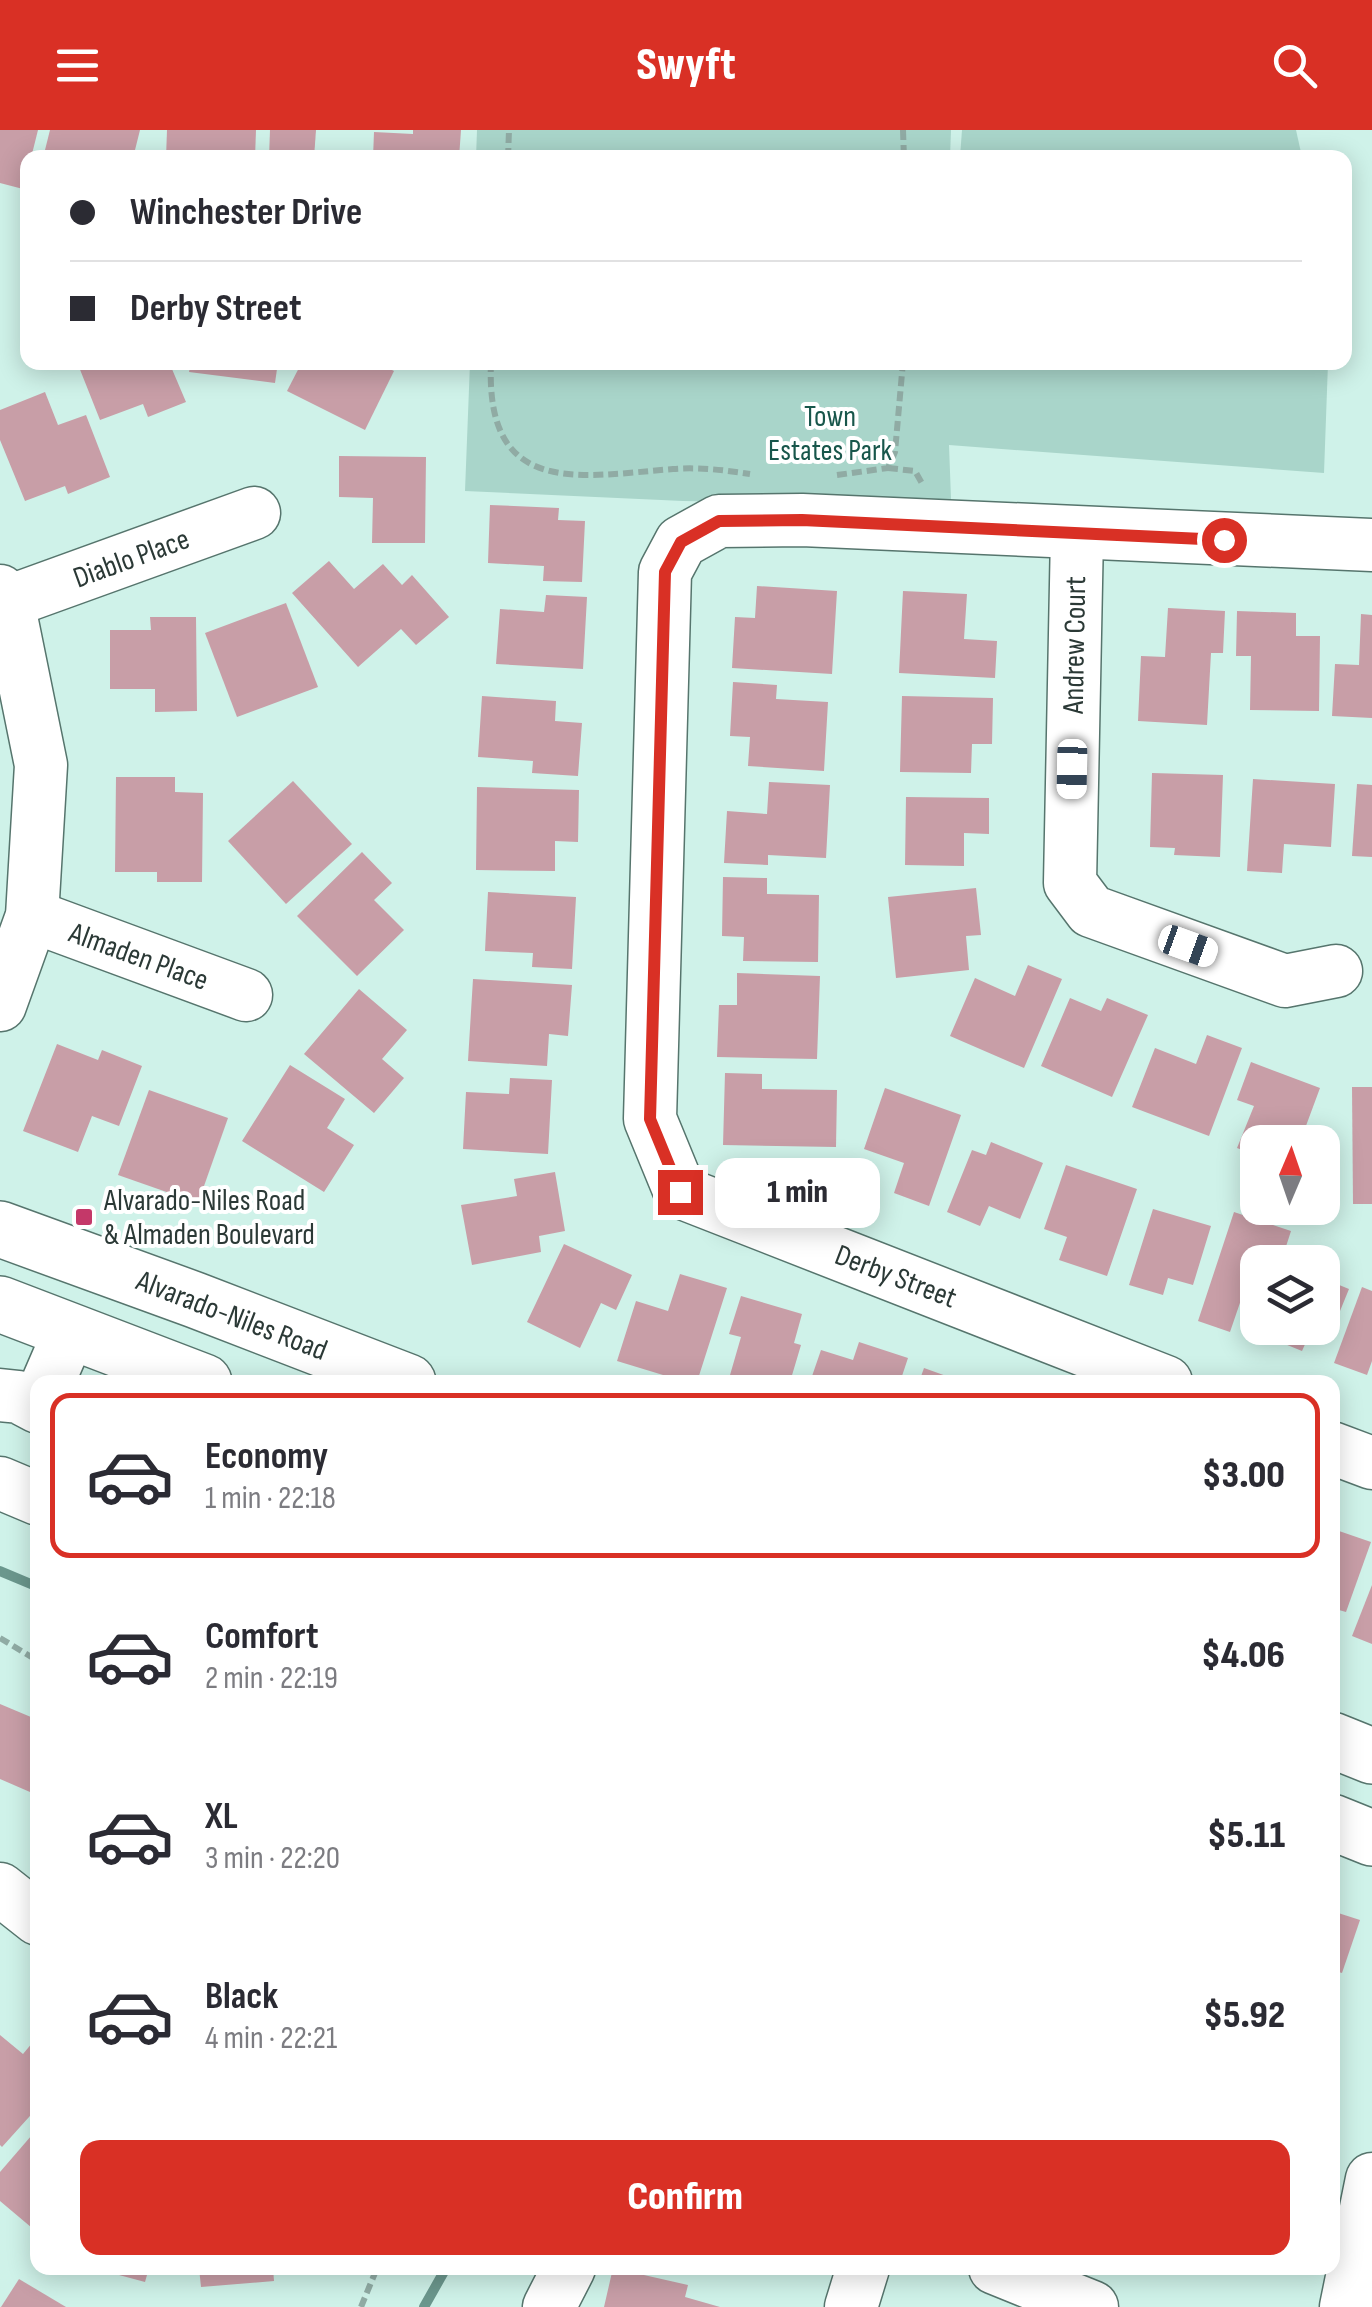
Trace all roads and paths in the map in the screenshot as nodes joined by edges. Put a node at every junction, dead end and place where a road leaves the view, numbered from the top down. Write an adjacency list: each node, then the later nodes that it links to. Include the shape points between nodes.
1 (491, 370): 3 (path, via 493,412 504,442 528,464 567,473 721,469)
2 (901, 370): 4 (path, via 888,468)
3 (759, 476)
4 (834, 476)
5 (254, 514): 8 (street, Diablo Place)
6 (1076, 534): 7 (street); 10 (street, Andrew Court, via 1070,883 1091,910 1286,982); 19 (street, Derby Street, via 719,521 681,542 665,572 650,1119 680,1192)
7 (1372, 545)
8 (4, 597): 9 (street, via 40,765)
9 (32, 916): 11 (street, Almaden Place); 12 (street)
10 (1336, 972)
11 (246, 995)
12 (0, 1005)
13 (0, 1229): 18 (main road, Alvarado-Niles Road)
14 (0, 1304): 15 (main road)
15 (70, 1331): 16 (street); 17 (main road)
16 (51, 1375)
17 (186, 1375)
18 (390, 1375)
19 (1148, 1375)
20 (0, 1395): 21 (street)
21 (30, 1403)
22 (1340, 1451): 23 (street)
23 (1372, 1463)
24 (0, 1483): 25 (street)
25 (30, 1496)
26 (0, 1638): 27 (path)
27 (30, 1656)
28 (1340, 1743): 29 (main road)
29 (1372, 1756)
30 (1340, 1825): 31 (main road)
31 (1372, 1838)
32 (0, 1889): 33 (street)
33 (30, 1913)
34 (1372, 2179): 44 (street)
35 (374, 2275): 40 (path)
36 (565, 2275): 41 (street)
37 (861, 2275): 42 (street)
38 (1013, 2275): 43 (street)
39 (1104, 2275): 43 (street)
40 (361, 2307)
41 (549, 2307)
42 (851, 2307)
43 (1095, 2307)
44 (1346, 2307)

